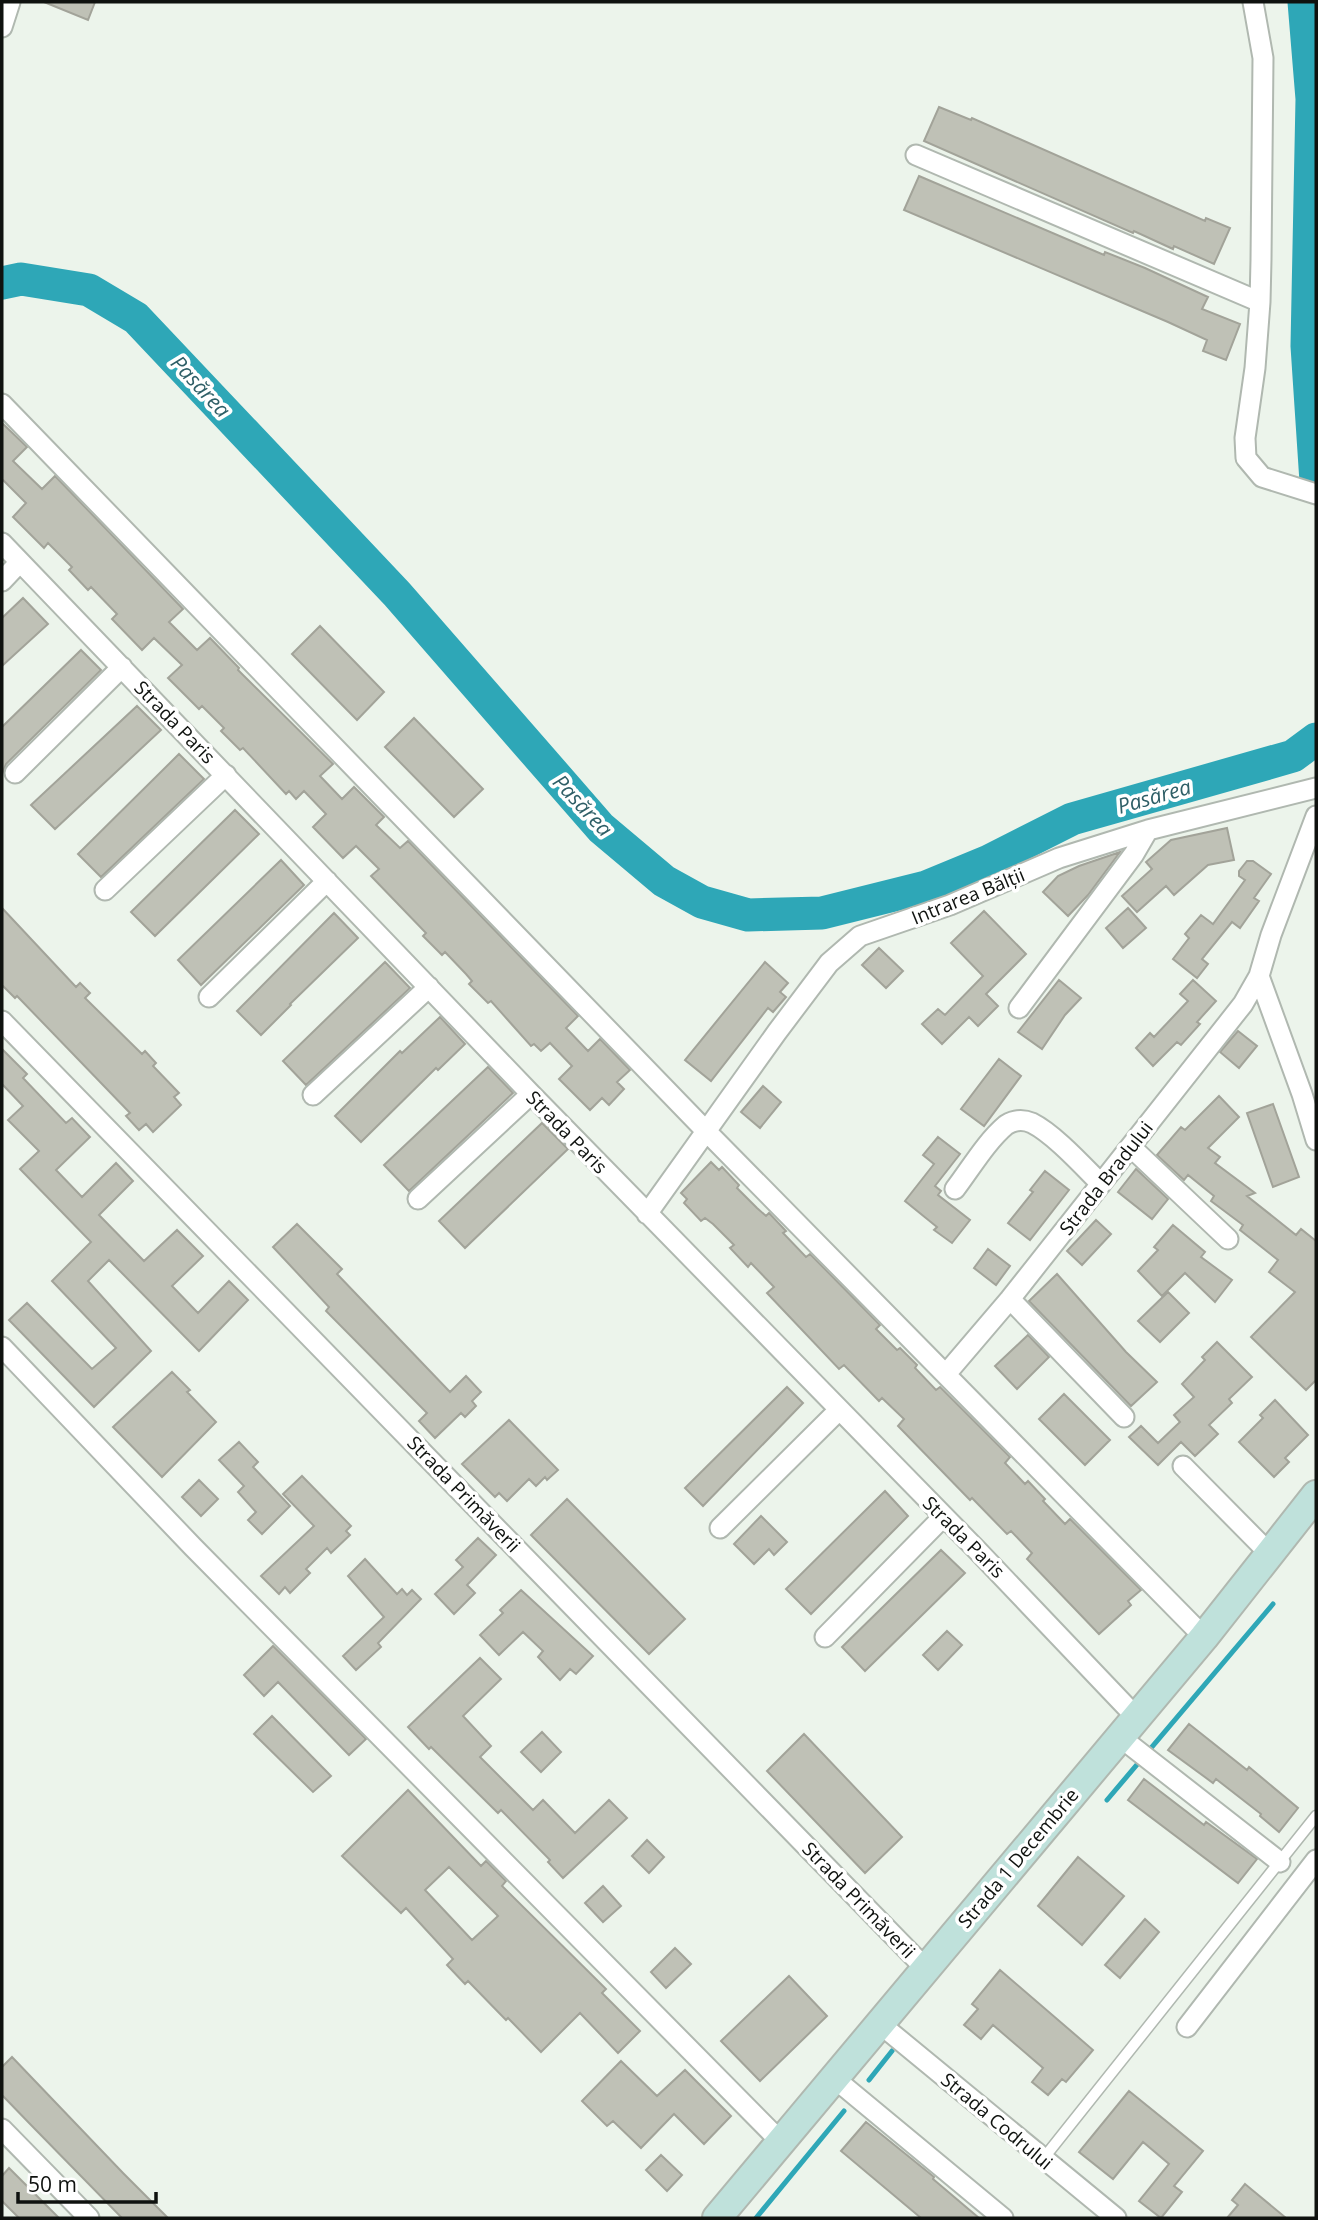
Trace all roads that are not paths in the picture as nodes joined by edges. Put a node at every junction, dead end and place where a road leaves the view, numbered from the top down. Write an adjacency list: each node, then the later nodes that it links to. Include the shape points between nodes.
1 (10, 2): 3 (street)
2 (1252, 2): 5 (street, via 1262,58)
3 (2, 27)
4 (916, 155): 5 (street)
5 (1260, 302): 7 (street, via 1246,458 1262,477)
6 (2, 404): 26 (street)
7 (1316, 494)
8 (2, 543): 9 (street, Strada Paris)
9 (20, 562): 10 (street); 11 (street, Strada Paris)
10 (2, 581)
11 (122, 667): 12 (street); 13 (street, Strada Paris)
12 (15, 773)
13 (226, 775): 17 (street, Strada Paris); 18 (street)
14 (1316, 788): 16 (street, Intrarea Bălții)
15 (1316, 816): 19 (street, Strada Bradului)
16 (1148, 830): 22 (street); 26 (street, Intrarea Bălții, via 1059,858 950,905 860,936 829,963)
17 (327, 881): 20 (street, Strada Paris); 21 (street)
18 (105, 890)
19 (1259, 976): 27 (street); 28 (street, Strada Bradului)
20 (429, 987): 24 (street, Strada Paris); 25 (street)
21 (209, 997)
22 (1019, 1008)
23 (2, 1021): 50 (street, Strada Primăverii)
24 (531, 1094): 31 (street); 32 (street, Strada Paris)
25 (313, 1095)
26 (706, 1131): 32 (street, Intrarea Bălții); 36 (street)
27 (1316, 1140)
28 (1131, 1147): 29 (street, Strada Bradului); 33 (street)
29 (1101, 1184): 30 (street, via 1048,1135 1020,1119 992,1141); 34 (street, Strada Bradului)
30 (955, 1189)
31 (418, 1199)
32 (648, 1214): 37 (street, Strada Paris)
33 (1228, 1239)
34 (1010, 1299): 36 (street, Strada Bradului); 38 (street)
35 (2, 1348): 55 (street)
36 (946, 1374): 45 (street)
37 (839, 1410): 41 (street, Strada Paris); 42 (street)
38 (1125, 1417)
39 (1183, 1466): 43 (street)
40 (1316, 1495): 43 (main road, Strada 1 Decembrie)
41 (943, 1517): 44 (street); 46 (street, Strada Paris)
42 (720, 1528)
43 (1271, 1555): 45 (main road, Strada 1 Decembrie)
44 (825, 1637)
45 (1204, 1637): 46 (main road, Strada 1 Decembrie)
46 (1131, 1735): 49 (street, Strada Paris, via 1152,1762); 50 (main road, Strada 1 Decembrie)
47 (1316, 1816): 49 (lane)
48 (1316, 1860): 52 (street)
49 (1280, 1862): 56 (lane)
50 (925, 1968): 51 (main road, Strada 1 Decembrie)
51 (879, 2023): 53 (main road, Strada 1 Decembrie); 56 (street, Strada Codrului)
52 (1187, 2027)
53 (834, 2078): 55 (main road, Strada 1 Decembrie); 59 (street)
54 (2, 2129): 57 (street)
55 (781, 2142): 58 (main road, Strada 1 Decembrie)
56 (1043, 2158): 60 (street, Strada Codrului)
57 (89, 2218)
58 (717, 2218)
59 (1003, 2218)
60 (1116, 2218)

